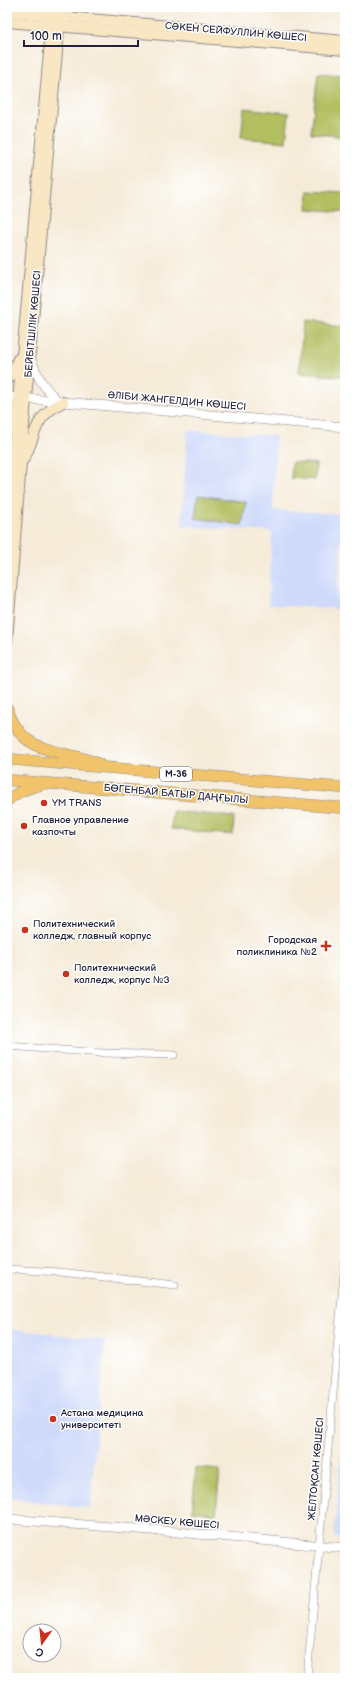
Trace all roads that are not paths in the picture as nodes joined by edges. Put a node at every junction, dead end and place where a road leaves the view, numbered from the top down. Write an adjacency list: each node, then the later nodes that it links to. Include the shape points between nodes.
1 (7, 12): 2 (main road, СӘКЕН СЕЙФУЛЛИН КӨШЕСІ)
2 (56, 16): 3 (main road, СӘКЕН СЕЙФУЛЛИН КӨШЕСІ); 4 (main road, СӘКЕН СЕЙФУЛЛИН КӨШЕСІ); 5 (main road, СӘКЕН СЕЙФУЛЛИН КӨШЕСІ); 6 (main road, БЕЙБІТШІЛІК КӨШЕСІ); 7 (main road, БЕЙБІТШІЛІК КӨШЕСІ)
3 (7, 22)
4 (345, 41)
5 (345, 50)
6 (23, 337): 8 (main road, via 18,362); 10 (main road, БЕЙБІТШІЛІК КӨШЕСІ)
7 (30, 357): 10 (main road, БЕЙБІТШІЛІК КӨШЕСІ); 11 (street, via 39,380 46,390)
8 (7, 381)
9 (7, 397): 10 (street, ӘЛІБИ ЖАНГЕЛДИН КӨШЕСІ)
10 (22, 398): 11 (street, ӘЛІБИ ЖАНГЕЛДИН КӨШЕСІ); 13 (main road, БЕЙБІТШІЛІК КӨШЕСІ); 14 (main road, БЕЙБІТШІЛІК КӨШЕСІ)
11 (61, 402): 12 (street, ӘЛІБИ ЖАНГЕЛДИН КӨШЕСІ); 13 (main road, via 43,416)
12 (345, 427)
13 (21, 464): 15 (main road, БЕЙБІТШІЛІК КӨШЕСІ)
14 (7, 525)
15 (7, 641)
16 (7, 708): 18 (main road, via 10,717 25,738 39,747 83,757)
17 (7, 759): 18 (main road, БӨГЕНБАЙ БАТЫР ДАҢҒЫЛЫ / M-36)
18 (107, 768): 21 (main road, БӨГЕНБАЙ БАТЫР ДАҢҒЫЛЫ / M-36)
19 (7, 780): 20 (main road, БӨГЕНБАЙ БАТЫР ДАҢҒЫЛЫ / M-36)
20 (51, 783): 22 (main road, via 30,787 13,794); 23 (main road, БӨГЕНБАЙ БАТЫР ДАҢҒЫЛЫ / M-36)
21 (345, 788)
22 (7, 801)
23 (345, 808)
24 (7, 1046): 25 (street)
25 (174, 1055)
26 (345, 1263): 30 (street, ЖЕЛТОҚСАН КӨШЕСІ)
27 (7, 1268): 28 (street)
28 (175, 1285)
29 (7, 1519): 30 (street, МӘСКЕУ КӨШЕСІ)
30 (319, 1545): 31 (street, МӘСКЕУ КӨШЕСІ); 32 (street, ЖЕЛТОҚСАН КӨШЕСІ)
31 (345, 1548)
32 (307, 1677)

